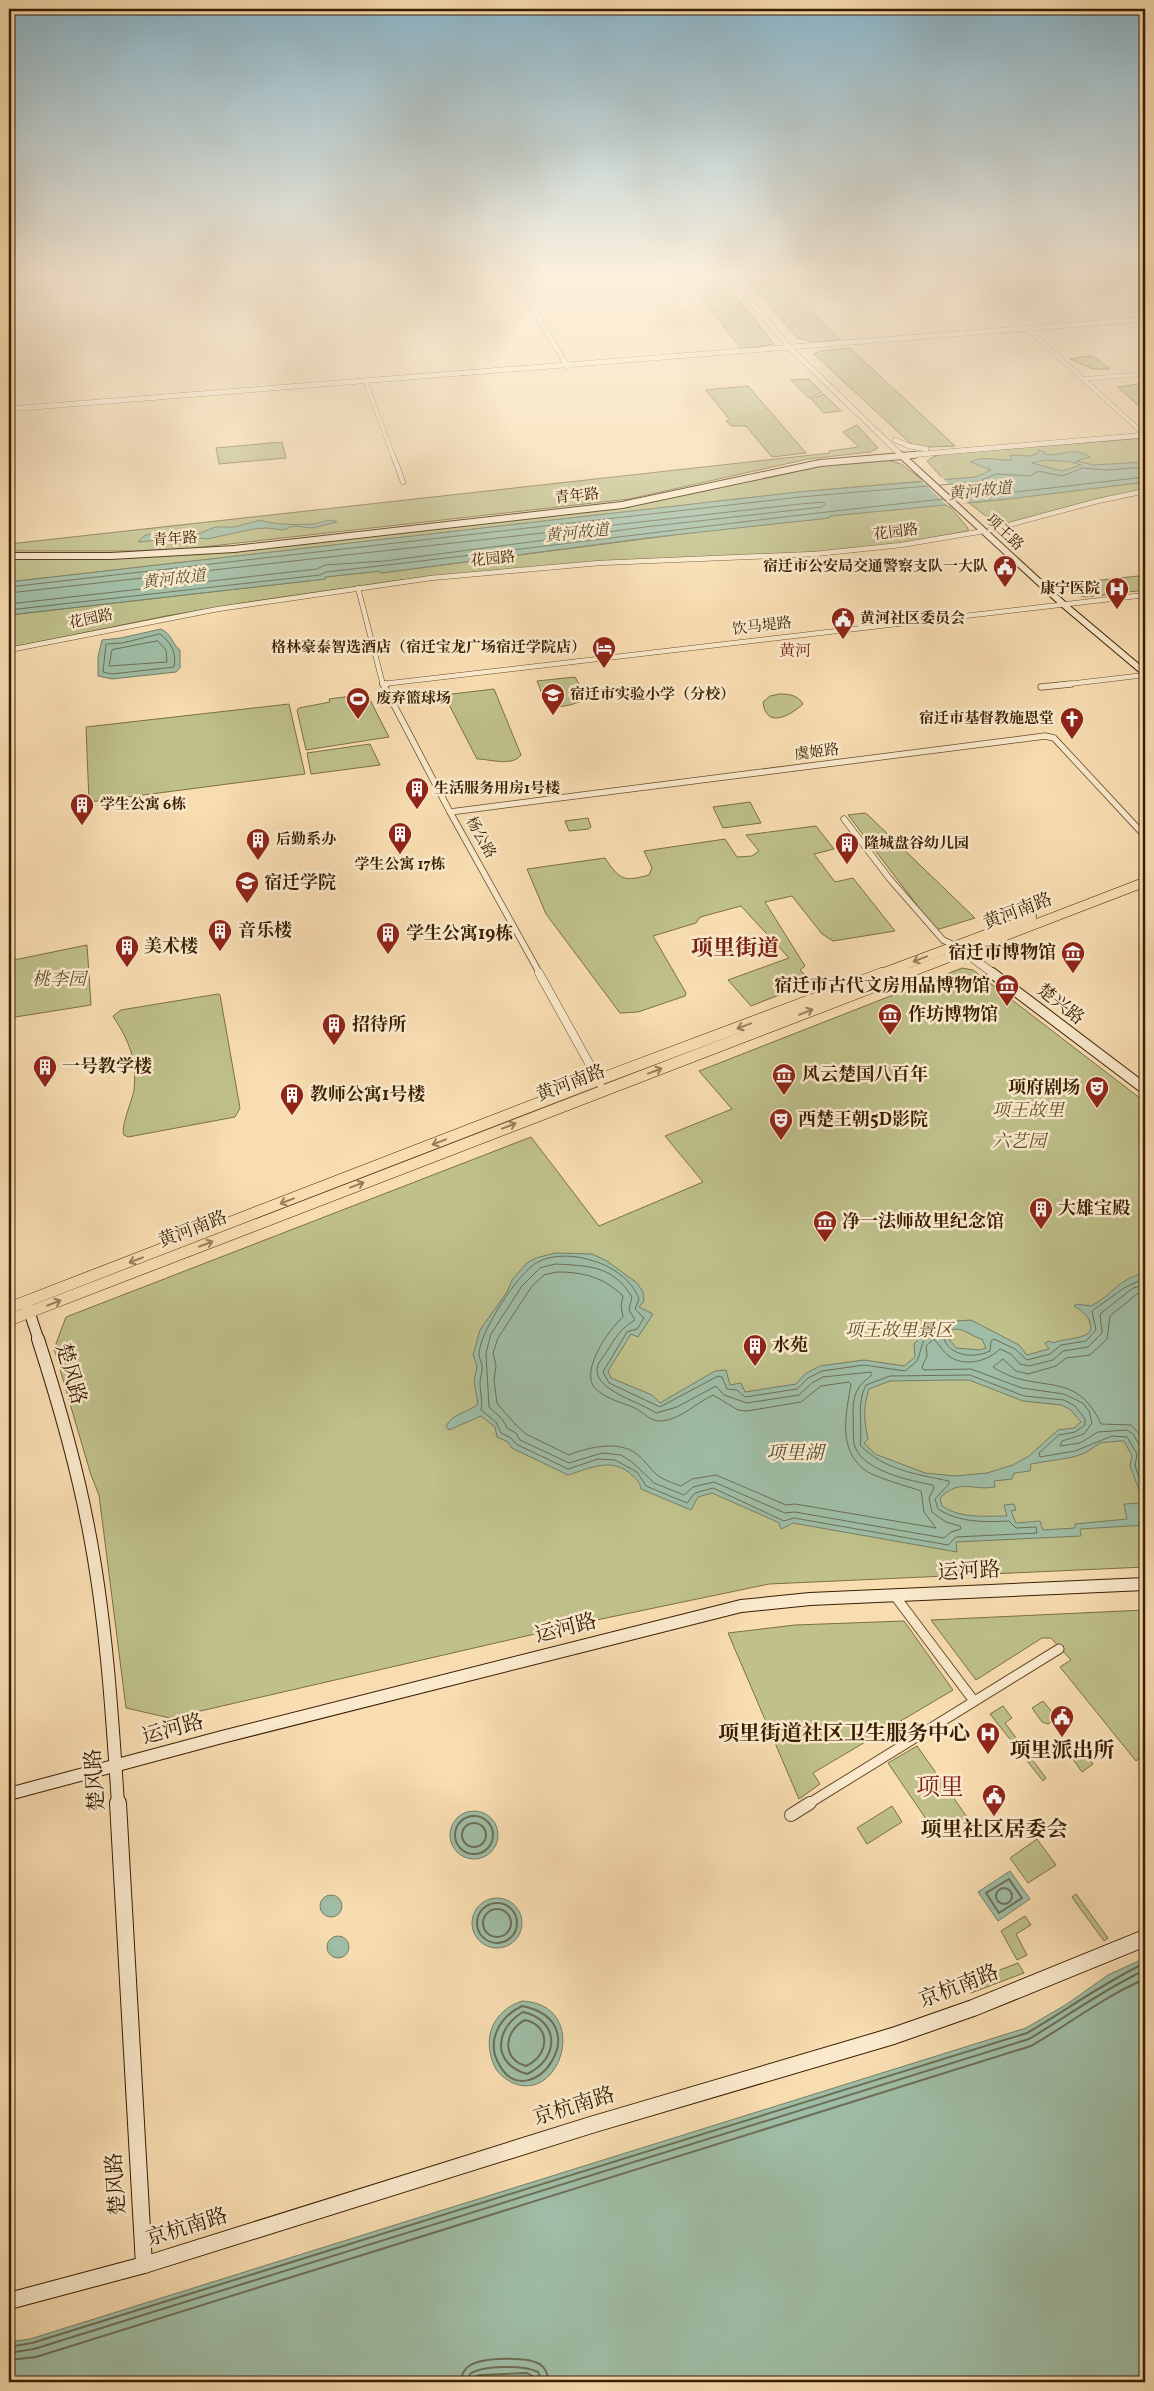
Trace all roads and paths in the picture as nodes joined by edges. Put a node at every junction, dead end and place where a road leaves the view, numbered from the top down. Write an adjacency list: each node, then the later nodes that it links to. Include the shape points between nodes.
1 (302, 387): 7 (street)
2 (317, 387): 7 (street)
3 (367, 387): 17 (street)
4 (831, 387): 11 (street, 项王路)
5 (838, 387): 10 (street, 项王路)
6 (1092, 387): 9 (street)
7 (40, 407): 8 (street)
8 (9, 410)
9 (1145, 434): 12 (street, 青年路)
10 (895, 440): 12 (street, via 923,449); 13 (street, 项王路)
11 (888, 442): 13 (street, 项王路); 14 (street, via 888,450 882,454)
12 (959, 449): 13 (street, 青年路); 15 (street)
13 (905, 454): 14 (street, 青年路); 16 (street, 项王路); 19 (street, 项王路, via 935,478)
14 (843, 460): 16 (street, via 890,459); 21 (street, 青年路, via 786,466 621,502 367,532 166,552)
15 (925, 461)
16 (915, 467): 19 (street, 项王路)
17 (403, 482)
18 (1145, 491): 20 (street, 花园路)
19 (967, 512): 20 (street, 项王路)
20 (987, 531): 22 (street, 花园路, via 834,552 572,565); 24 (street, 项王路)
21 (9, 554)
22 (358, 588): 25 (street, 花园路, via 218,609); 28 (street, 杨公路)
23 (1145, 595): 24 (street, 饮马堤路)
24 (1066, 604): 26 (street, 项王路); 27 (street, 项王路); 28 (street, 饮马堤路)
25 (9, 650)
26 (1145, 666)
27 (1145, 674): 29 (street)
28 (382, 684): 30 (street, 杨公路)
29 (1041, 687)
30 (450, 812): 32 (street, 虞姬路, via 1045,736 1054,738); 36 (street, 杨公路)
31 (844, 819): 35 (street, via 889,878 944,940)
32 (1145, 836)
33 (1145, 874): 35 (main road, 黄河南路)
34 (1145, 882): 35 (main road, 黄河南路)
35 (960, 949): 36 (main road, 黄河南路); 37 (street, 楚兴路)
36 (601, 1085): 38 (main road, 黄河南路)
37 (1145, 1089)
38 (28, 1307): 39 (main road, 黄河南路); 40 (main road, 黄河南路); 45 (street, 楚风路, via 80,1491 94,1559)
39 (9, 1308)
40 (9, 1320)
41 (1145, 1584): 42 (street, 运河路)
42 (895, 1596): 44 (street); 45 (street, 运河路, via 810,1599 741,1606)
43 (1059, 1649): 44 (street)
44 (974, 1701): 47 (street)
45 (117, 1765): 46 (street, 运河路); 49 (street, 楚风路)
46 (9, 1794)
47 (791, 1815)
48 (1145, 1938): 49 (street, 京杭南路, via 973,2008 893,2036 591,2125)
49 (144, 2265): 50 (street, 京杭南路)
50 (9, 2301)

